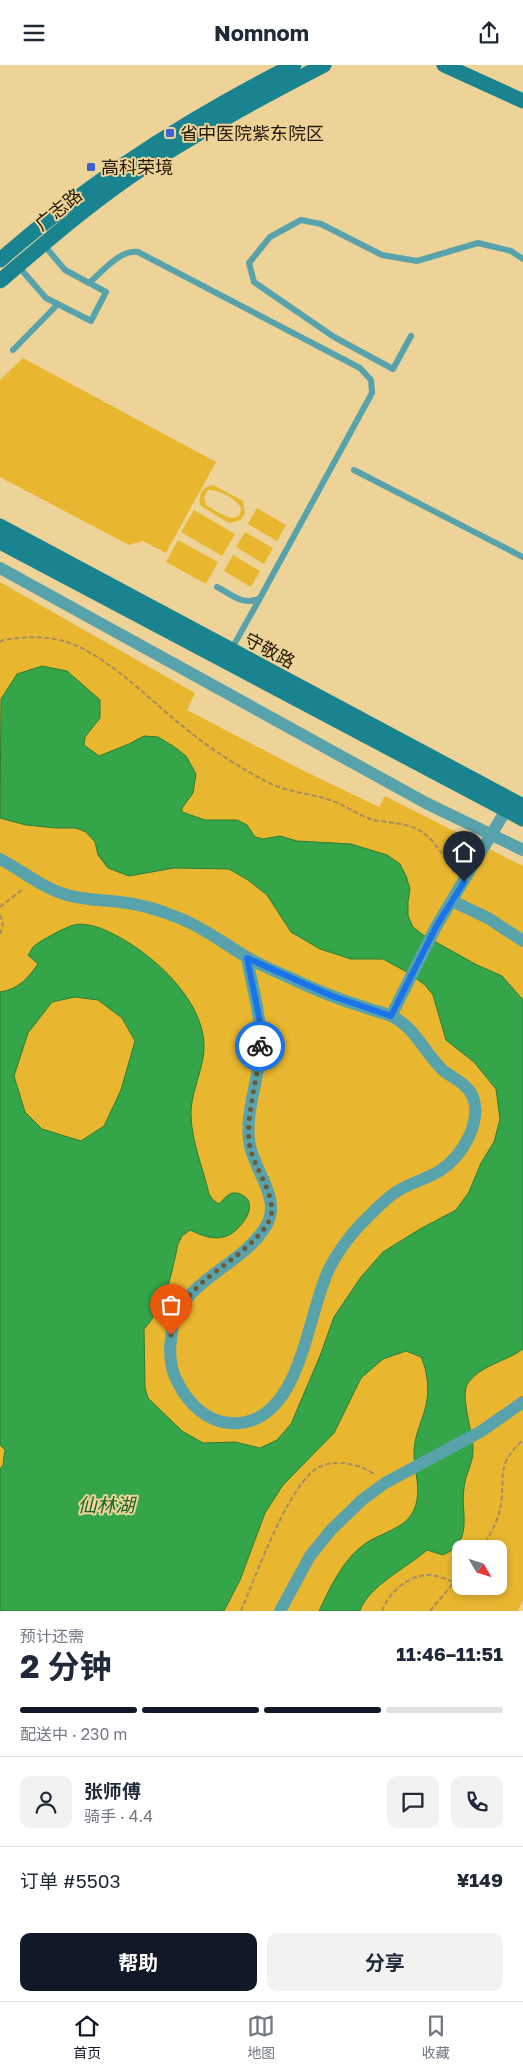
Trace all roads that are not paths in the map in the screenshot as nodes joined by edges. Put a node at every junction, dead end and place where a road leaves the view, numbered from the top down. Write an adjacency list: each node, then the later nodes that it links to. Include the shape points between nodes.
1 (294, 65): 4 (main road, 广志路)
2 (324, 65): 6 (main road, 广志路, via 264,96 145,167)
3 (444, 65): 5 (main road)
4 (275, 71): 8 (main road, 广志路, via 170,133 85,190)
5 (523, 101)
6 (44, 244): 9 (main road, 广志路); 11 (lane, via 65,270)
7 (523, 259): 13 (lane, via 511,251 478,243 417,261 408,260 382,255 321,224 301,220 270,237 249,263 254,283 334,337 393,369)
8 (0, 261)
9 (18, 266): 10 (main road, 广志路); 12 (lane, via 46,298)
10 (0, 281)
11 (90, 283): 12 (lane, via 106,292 91,321); 21 (lane, via 122,255 138,252 360,368 371,380 372,393)
12 (58, 304): 14 (lane)
13 (411, 336)
14 (13, 349)
15 (354, 470): 18 (lane)
16 (0, 527): 22 (main road, 守敬路)
17 (0, 542): 24 (main road, 守敬路)
18 (523, 557)
19 (0, 568): 26 (street, via 426,803)
20 (217, 587): 21 (lane, via 244,601)
21 (260, 599): 22 (lane)
22 (231, 650): 23 (main road, 守敬路)
23 (523, 806)
24 (506, 810): 25 (main road, 守敬路); 26 (street)
25 (523, 819)
26 (492, 835): 27 (street); 29 (street)
27 (523, 850)
28 (0, 859): 31 (street, via 49,889 71,897 124,902 182,919)
29 (452, 901): 30 (street, via 488,918); 32 (street)
30 (523, 941)
31 (247, 958): 32 (street, via 332,996); 32 (street, via 261,1027 260,1057 249,1119 250,1148 269,1197 271,1215 246,1248 187,1297 172,1325 170,1345 170,1363 176,1381 194,1406 218,1422 245,1423 259,1419 274,1407 294,1374 320,1292 340,1251 355,1231 396,1192 440,1171 461,1151 468,1137 475,1110 468,1089 444,1071 404,1023)
32 (391, 1016)
33 (523, 1402): 34 (street, via 480,1431 409,1468 362,1501 331,1530 310,1556)
34 (280, 1611)

